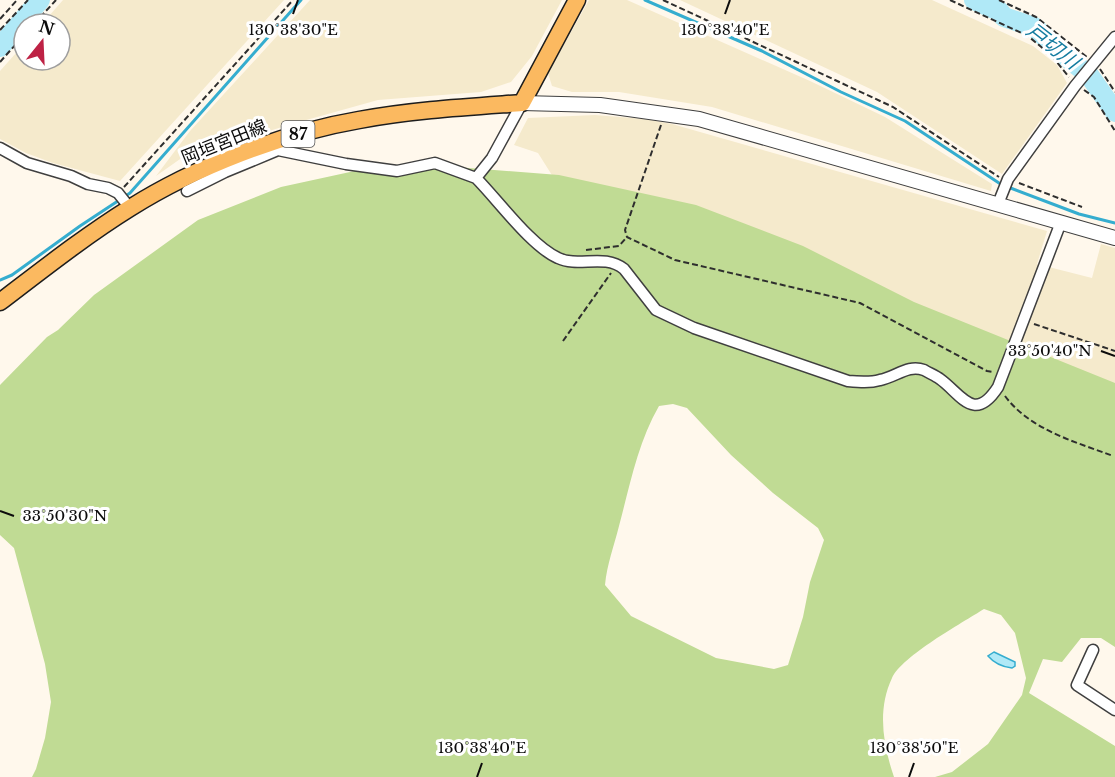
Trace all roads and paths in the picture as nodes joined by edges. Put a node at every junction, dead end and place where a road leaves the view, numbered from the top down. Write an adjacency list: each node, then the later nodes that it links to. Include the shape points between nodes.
1 (17, 0): 10 (path)
2 (28, 0): 11 (path)
3 (56, 0): 9 (path)
4 (292, 0): 25 (path)
5 (578, 0): 18 (main road)
6 (663, 0): 23 (path, via 893,107)
7 (950, 0): 16 (path, via 1040,44)
8 (999, 0): 15 (path, via 1036,18)
9 (45, 12)
10 (0, 19)
11 (0, 30)
12 (1115, 37): 15 (street)
13 (12, 48): 14 (path)
14 (0, 62)
15 (1095, 63): 16 (street); 17 (path)
16 (1075, 86): 20 (path, via 1094,98); 23 (street)
17 (1115, 92)
18 (522, 103): 19 (street, via 600,105); 22 (street, via 492,158); 28 (main road, 岡垣宮田線 / 87, via 405,112 306,132 238,154)
19 (664, 113): 26 (street, via 735,128); 30 (path, via 625,230)
20 (1115, 131)
21 (0, 148): 25 (street, via 27,163)
22 (476, 178): 24 (street, via 435,163 397,171 278,150); 32 (street, via 541,248)
23 (1008, 179): 26 (street); 27 (path)
24 (187, 192)
25 (118, 193): 28 (street)
26 (998, 204): 29 (street)
27 (1082, 207)
28 (130, 208): 34 (main road, 岡垣宮田線 / 87)
29 (1061, 222): 31 (street); 35 (street)
30 (627, 237): 32 (path, via 619,246 588,248); 38 (path, via 675,260 860,303 987,371)
31 (1115, 238)
32 (568, 261): 33 (street)
33 (618, 264): 36 (path); 39 (street, via 656,310 848,381 864,383 908,368 922,369 941,379 965,402 977,404 992,396)
34 (0, 302)
35 (1023, 320): 37 (path); 38 (street)
36 (562, 341)
37 (1115, 351)
38 (1003, 374): 39 (street)
39 (998, 387): 40 (path, via 1012,406 1039,426)
40 (1113, 456)
41 (1093, 650): 42 (street, via 1077,685)
42 (1115, 710)

